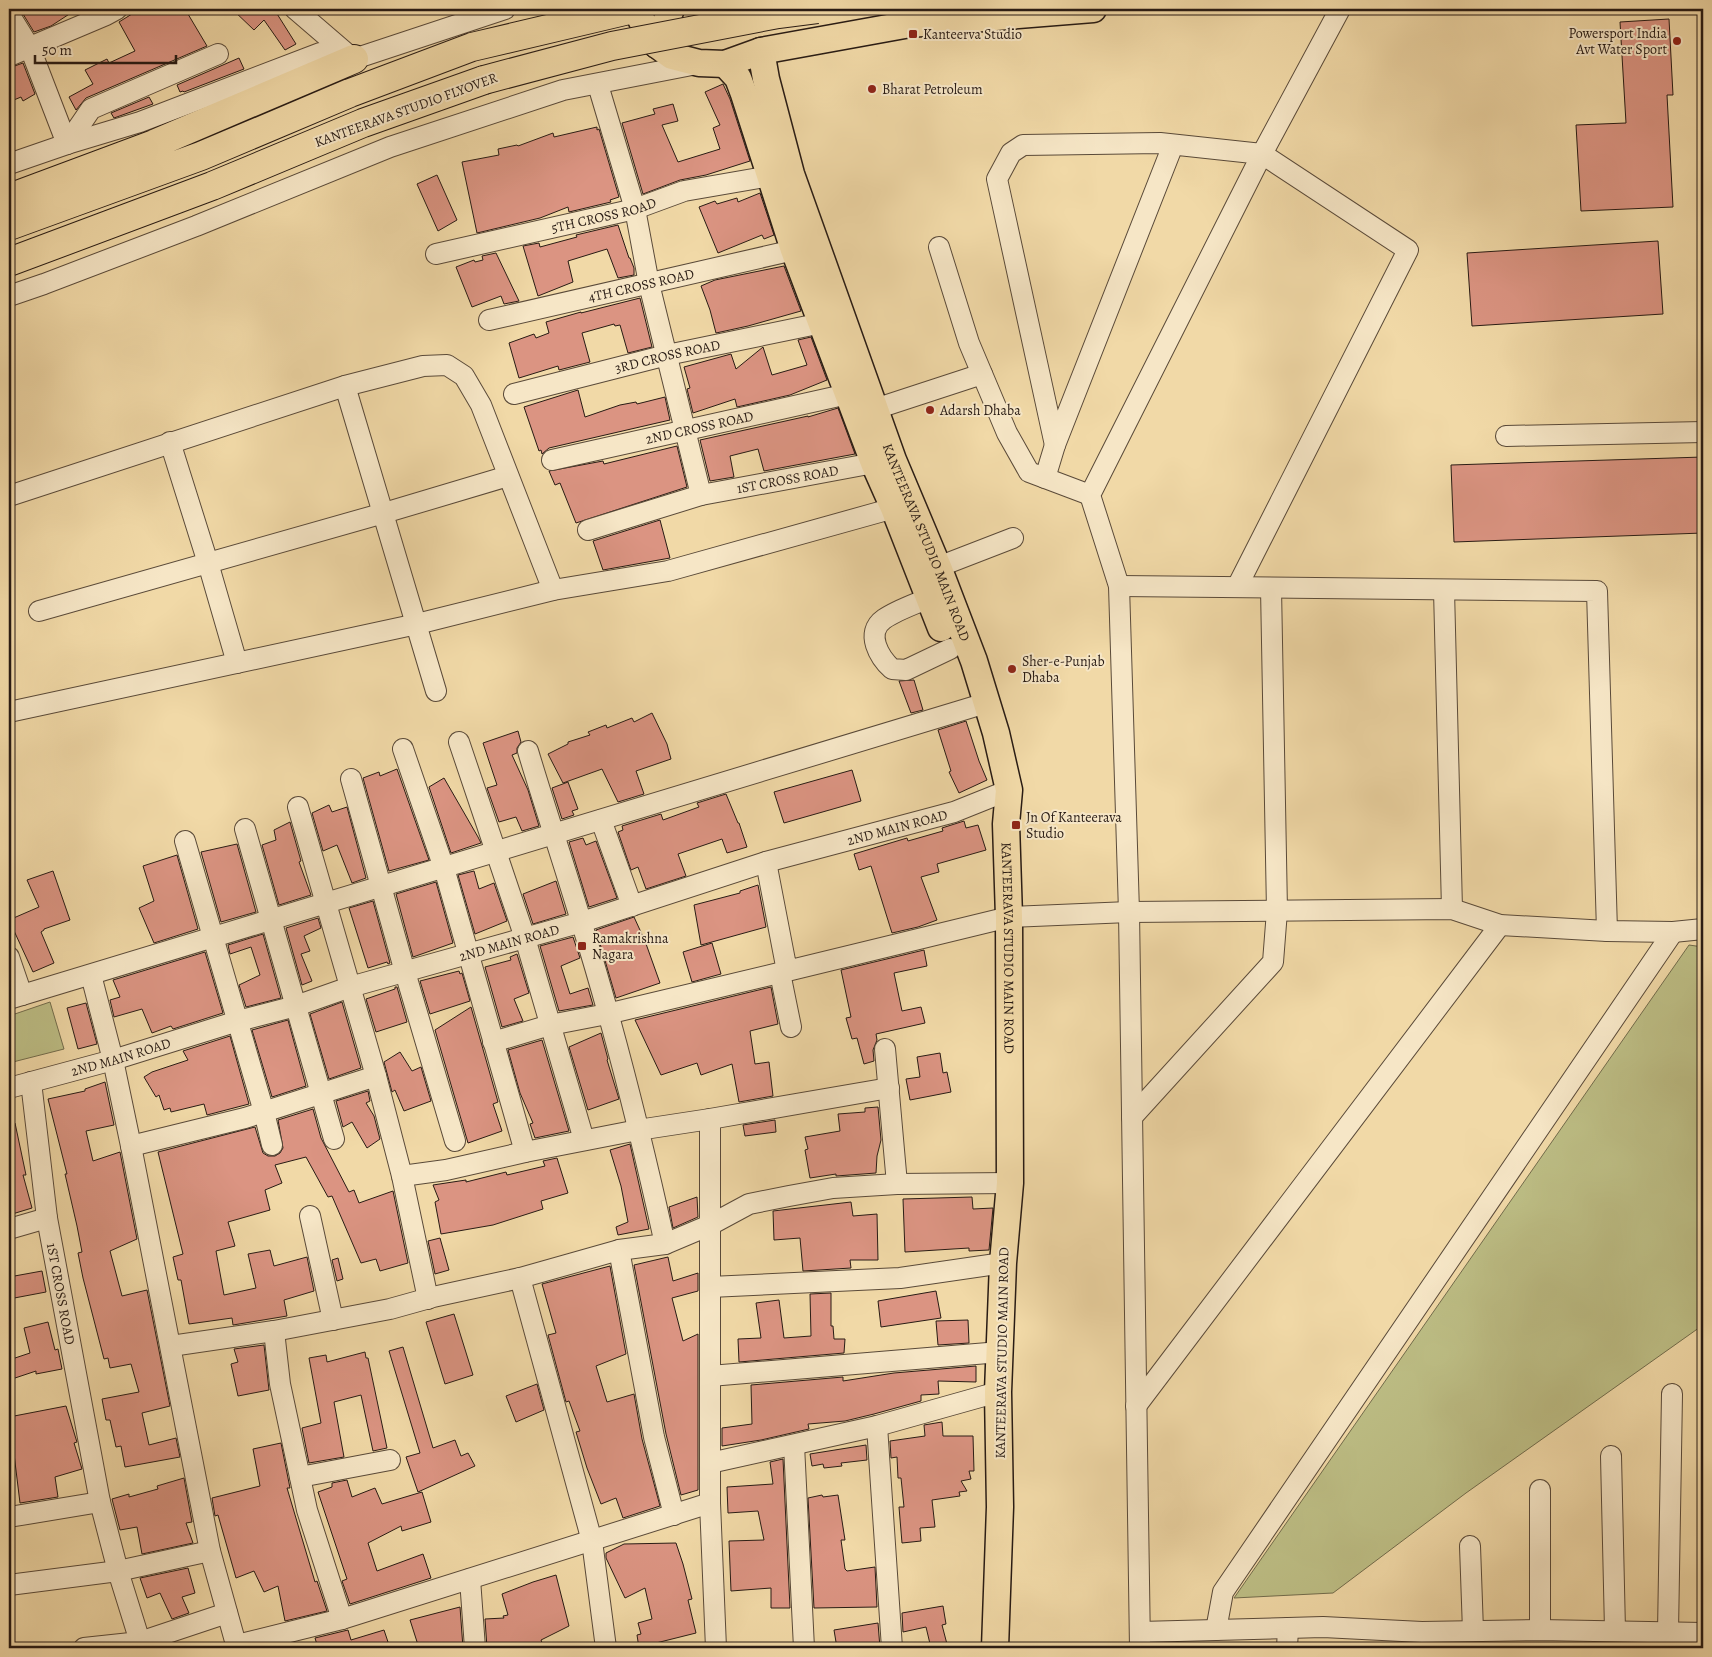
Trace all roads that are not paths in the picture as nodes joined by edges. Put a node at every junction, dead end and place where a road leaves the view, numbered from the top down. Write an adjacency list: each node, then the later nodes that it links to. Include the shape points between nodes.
1 (117, 9): 12 (street)
2 (505, 9): 16 (street)
3 (633, 9): 27 (highway, via 472,47 350,93 201,156)
4 (636, 9): 11 (main road)
5 (671, 9): 11 (main road)
6 (817, 9): 31 (highway, KANTEERAVA STUDIO FLYOVER, bridge, via 612,46 484,80 364,123 212,186)
7 (1093, 9): 13 (main road, via 910,24)
8 (1340, 9): 22 (street)
9 (300, 10): 16 (street)
10 (9, 14): 12 (street)
11 (657, 45): 17 (main road, via 672,56)
12 (30, 48): 15 (street); 20 (street)
13 (761, 51): 18 (main road); 41 (main road, KANTEERAVA STUDIO MAIN ROAD, via 791,174)
14 (218, 54): 20 (street, via 91,109)
15 (9, 56)
16 (354, 59): 20 (street, via 320,53 140,122); 25 (highway, via 154,144)
17 (699, 63): 18 (main road); 19 (street)
18 (725, 64): 24 (main road, via 738,78)
19 (598, 85): 26 (street); 33 (street, via 563,90 390,147 187,230)
20 (67, 144): 23 (street)
21 (1173, 145): 22 (street); 46 (street); 46 (street, via 1023,145 1011,153 997,179)
22 (1262, 154): 52 (street); 61 (street, via 1408,250)
23 (9, 164)
24 (770, 176): 26 (street, 5TH CROSS ROAD, via 684,191); 29 (main road)
25 (9, 198)
26 (635, 208): 30 (street, 5TH CROSS ROAD); 32 (street)
27 (9, 226)
28 (938, 247): 37 (street)
29 (794, 250): 32 (street, 4TH CROSS ROAD); 35 (main road)
30 (436, 254)
31 (9, 262)
32 (650, 284): 34 (street, 4TH CROSS ROAD); 36 (street)
33 (9, 296)
34 (489, 320)
35 (822, 323): 36 (street, 3RD CROSS ROAD); 40 (main road)
36 (667, 355): 39 (street, 3RD CROSS ROAD); 42 (street)
37 (982, 374): 41 (street); 50 (street, via 1007,433 1029,472)
38 (345, 386): 45 (street); 49 (street, via 423,366 447,365 464,376 481,405); 55 (street)
39 (514, 394)
40 (848, 394): 42 (street, 2ND CROSS ROAD); 48 (main road)
41 (875, 409): 59 (main road, KANTEERAVA STUDIO MAIN ROAD)
42 (685, 431): 47 (street, 2ND CROSS ROAD); 51 (street)
43 (1703, 432): 44 (street)
44 (1506, 436)
45 (170, 442): 53 (street); 58 (street)
46 (1055, 444): 50 (street)
47 (552, 460)
48 (874, 463): 51 (street, 1ST CROSS ROAD); 54 (main road)
49 (508, 476): 55 (street); 63 (street)
50 (1045, 478): 52 (street)
51 (701, 495): 56 (street, 1ST CROSS ROAD)
52 (1090, 495): 60 (street)
53 (9, 496)
54 (894, 508): 63 (street, via 668,571); 65 (main road)
55 (384, 513): 58 (street); 67 (street)
56 (588, 530)
57 (1013, 538): 59 (street)
58 (208, 563): 66 (street); 69 (street)
59 (938, 567): 71 (main road, KANTEERAVA STUDIO MAIN ROAD, via 974,661)
60 (1119, 586): 61 (street); 91 (street)
61 (1238, 588): 62 (street)
62 (1271, 588): 64 (street); 90 (street)
63 (553, 590): 67 (street)
64 (1444, 590): 89 (street); 97 (street, via 1597,592)
65 (929, 598): 68 (main road); 68 (street, via 882,620 876,631 875,646 892,669 906,670)
66 (39, 610)
67 (417, 624): 69 (street); 70 (street)
68 (950, 650): 71 (main road, via 957,667)
69 (237, 663): 72 (street)
70 (436, 691)
71 (986, 703): 77 (main road, KANTEERAVA STUDIO MAIN ROAD); 79 (street)
72 (9, 712)
73 (459, 742): 83 (street)
74 (404, 749): 85 (street)
75 (528, 751): 81 (street)
76 (351, 779): 86 (street)
77 (1009, 790): 84 (street, 2ND MAIN ROAD, via 954,812); 92 (main road, KANTEERAVA STUDIO MAIN ROAD, via 1006,824)
78 (298, 807): 87 (street)
79 (600, 820): 81 (street); 88 (street)
80 (245, 829): 93 (street)
81 (553, 834): 83 (street); 94 (street)
82 (185, 841): 99 (street)
83 (496, 852): 85 (street); 100 (street)
84 (766, 862): 88 (street, 2ND MAIN ROAD); 104 (street)
85 (444, 868): 86 (street); 101 (street)
86 (381, 887): 87 (street); 103 (street)
87 (326, 903): 93 (street); 106 (street)
88 (632, 906): 94 (street, 2ND MAIN ROAD)
89 (1452, 908): 90 (street); 95 (street)
90 (1276, 911): 91 (street); 122 (street, via 1273,962)
91 (1129, 912): 92 (street); 122 (street)
92 (1009, 917): 104 (street); 132 (main road, KANTEERAVA STUDIO MAIN ROAD)
93 (271, 920): 99 (street); 108 (street)
94 (582, 922): 100 (street, 2ND MAIN ROAD); 109 (street)
95 (1500, 926): 97 (street); 151 (street)
96 (1703, 929): 98 (street)
97 (1607, 931): 98 (street)
98 (1673, 932): 172 (street, via 1223,1592)
99 (213, 938): 105 (street); 110 (street)
100 (525, 938): 101 (street, 2ND MAIN ROAD); 111 (street)
101 (467, 954): 103 (street, 2ND MAIN ROAD); 113 (street)
102 (9, 957): 107 (street)
103 (405, 972): 106 (street, 2ND MAIN ROAD); 127 (street)
104 (783, 972): 109 (street); 112 (street)
105 (91, 975): 107 (street); 115 (street)
106 (350, 988): 108 (street, 2ND MAIN ROAD); 116 (street)
107 (15, 997)
108 (296, 1006): 110 (street, 2ND MAIN ROAD); 120 (street)
109 (607, 1014): 111 (street); 124 (street)
110 (238, 1021): 115 (street, 2ND MAIN ROAD); 121 (street)
111 (550, 1024): 113 (street); 126 (street)
112 (792, 1027)
113 (493, 1042): 130 (street)
114 (885, 1049): 119 (street)
115 (113, 1060): 117 (street, 2ND MAIN ROAD); 129 (street)
116 (376, 1076): 120 (street); 131 (street)
117 (31, 1082): 118 (street, 2ND MAIN ROAD); 135 (street, 1ST CROSS ROAD)
118 (9, 1088)
119 (889, 1088): 123 (street); 133 (street)
120 (321, 1094): 121 (street); 125 (street)
121 (264, 1112): 128 (street); 129 (street)
122 (1132, 1117): 151 (street)
123 (710, 1119): 124 (street); 136 (street)
124 (638, 1130): 126 (street); 138 (street)
125 (334, 1139)
126 (584, 1140): 130 (street)
127 (455, 1141)
128 (272, 1145)
129 (132, 1146): 146 (street)
130 (525, 1152): 131 (street, via 446,1170)
131 (402, 1176): 143 (street)
132 (1010, 1183): 133 (street); 140 (main road, KANTEERAVA STUDIO MAIN ROAD)
133 (897, 1184): 136 (street, via 833,1188 749,1204)
134 (310, 1216): 144 (street)
135 (47, 1218): 137 (street); 159 (street, 1ST CROSS ROAD)
136 (710, 1225): 138 (street); 142 (street)
137 (9, 1229)
138 (665, 1244): 139 (street)
139 (619, 1250): 141 (street); 161 (street, via 654,1437)
140 (1002, 1263): 142 (street, via 900,1278); 147 (main road, KANTEERAVA STUDIO MAIN ROAD)
141 (520, 1278): 143 (street); 163 (street)
142 (710, 1287): 148 (street)
143 (428, 1298): 144 (street)
144 (333, 1320): 145 (street)
145 (274, 1330): 146 (street); 157 (street, via 280,1384)
146 (171, 1346): 165 (street)
147 (1000, 1352): 148 (street); 149 (main road, KANTEERAVA STUDIO MAIN ROAD)
148 (710, 1376): 156 (street)
149 (998, 1392): 152 (street); 188 (main road, KANTEERAVA STUDIO MAIN ROAD, via 1000,1507)
150 (1672, 1394): 176 (street)
151 (1136, 1406): 178 (street)
152 (877, 1426): 153 (street); 187 (street)
153 (794, 1444): 156 (street); 186 (street)
154 (1610, 1456): 174 (street)
155 (390, 1460): 157 (street)
156 (710, 1463): 160 (street)
157 (300, 1477): 170 (street, via 307,1510)
158 (1540, 1490): 173 (street)
159 (100, 1502): 162 (street); 166 (street, 1ST CROSS ROAD)
160 (710, 1503): 161 (street); 185 (street)
161 (674, 1515): 163 (street)
162 (9, 1517)
163 (592, 1540): 167 (street); 184 (street)
164 (1470, 1546): 175 (street)
165 (210, 1551): 166 (street); 169 (street)
166 (118, 1571): 168 (street); 180 (street, 1ST CROSS ROAD)
167 (470, 1579): 170 (street); 183 (street)
168 (9, 1585)
169 (227, 1613): 180 (street); 181 (street)
170 (342, 1620): 181 (street)
171 (1288, 1628): 172 (street); 179 (street, via 1323,1627); 189 (street)
172 (1216, 1630): 178 (street)
173 (1540, 1630): 174 (street); 175 (street)
174 (1615, 1630): 176 (street)
175 (1473, 1631): 179 (street)
176 (1668, 1632): 177 (street)
177 (1703, 1633)
178 (1140, 1640)
179 (1422, 1640)
180 (141, 1645): 182 (street)
181 (237, 1647)
182 (84, 1648)
183 (475, 1648)
184 (606, 1648)
185 (716, 1648)
186 (804, 1648)
187 (892, 1648)
188 (995, 1648)
189 (1287, 1648)

